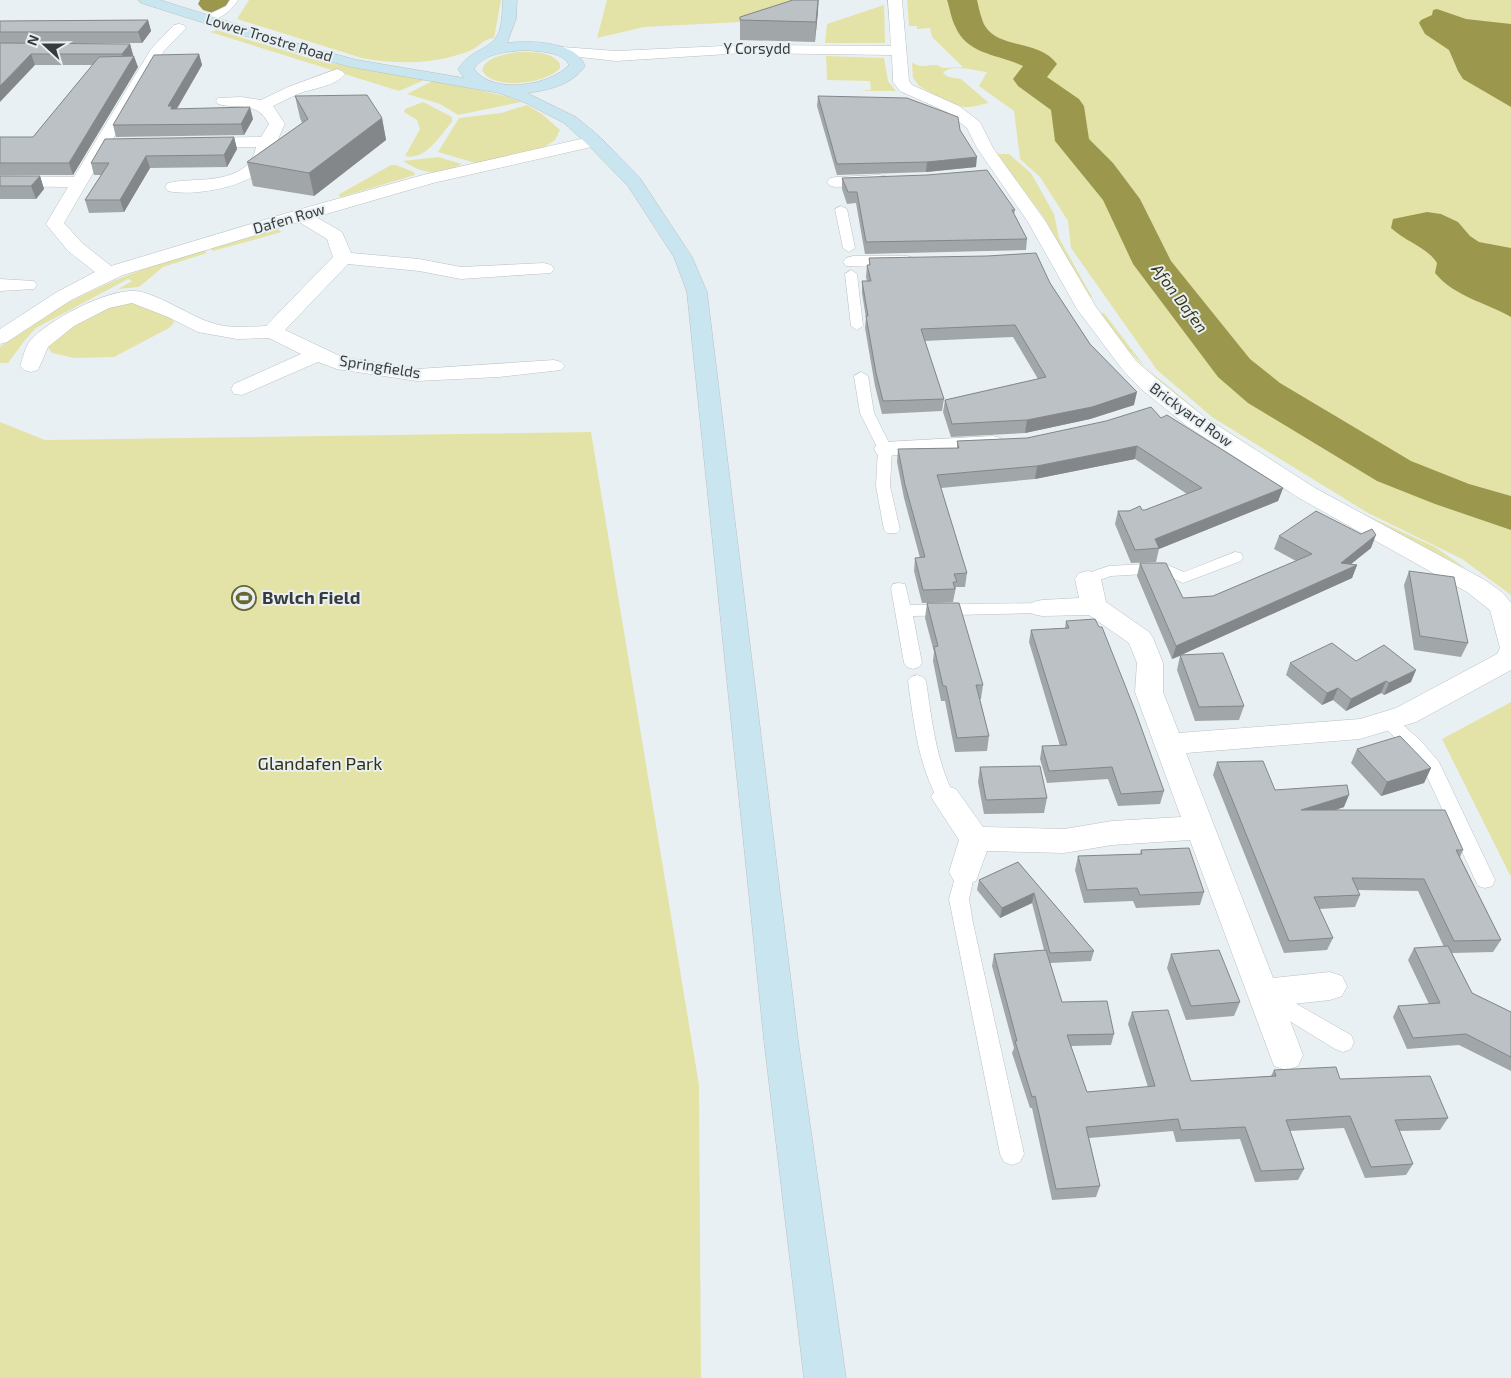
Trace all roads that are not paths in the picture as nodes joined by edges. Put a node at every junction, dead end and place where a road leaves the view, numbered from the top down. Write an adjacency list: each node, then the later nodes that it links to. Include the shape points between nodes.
1 (146, 0): 5 (main road, Lower Trostre Road)
2 (234, 0): 5 (lane, via 229,8)
3 (510, 0): 6 (main road)
4 (895, 3): 12 (street)
5 (206, 19): 15 (main road, Lower Trostre Road, via 348,62)
6 (510, 19): 8 (main road); 13 (main road, via 502,40)
7 (179, 28): 10 (street)
8 (540, 47): 11 (main road, Lower Trostre Road); 13 (main road, Lower Trostre Road, via 513,47)
9 (138, 49): 10 (street)
10 (158, 49): 25 (street)
11 (562, 51): 14 (street, Y Corsydd); 16 (main road, via 575,60)
12 (898, 51): 14 (street, Y Corsydd, via 744,49); 58 (street, Brickyard Row, via 901,82 906,88 964,116 974,125 985,148 991,173 1037,222 1047,257 1160,406 1307,493 1476,586 1504,610)
13 (480, 55): 15 (main road, Lower Trostre Road, via 450,63); 18 (main road, via 468,63 468,76)
14 (616, 56): 16 (street, Y Corsydd)
15 (394, 69): 18 (main road, Lower Trostre Road)
16 (575, 70): 18 (main road, via 564,79 543,86); 21 (main road)
17 (337, 74): 20 (street)
18 (493, 87): 21 (main road, via 532,100)
19 (224, 101): 20 (street)
20 (263, 105): 23 (street, via 277,124)
21 (570, 120): 22 (main road)
22 (594, 141): 33 (street, Dafen Row, via 429,179); 74 (main road, via 634,182 652,207 684,257 697,292 781,1040)
23 (267, 142): 24 (street); 31 (street, via 258,164 238,178 212,185)
24 (180, 143)
25 (103, 144): 26 (street); 29 (street)
26 (122, 144)
27 (896, 180): 30 (street)
28 (0, 181): 29 (street)
29 (78, 182): 39 (street, via 55,224 75,248)
30 (836, 182)
31 (174, 187)
32 (841, 209): 35 (lane)
33 (300, 215): 34 (street, via 335,236); 39 (street, Dafen Row)
34 (343, 258): 38 (street, via 419,265 461,273); 43 (street)
35 (851, 261): 36 (street); 42 (lane, via 850,291)
36 (929, 261)
37 (14, 268): 40 (street)
38 (544, 269)
39 (108, 273): 44 (street, Dafen Row, via 48,304)
40 (0, 285): 41 (street)
41 (27, 285)
42 (857, 326)
43 (272, 332): 45 (street, Springfields); 46 (street, Springfields, via 237,333 205,328 134,297 103,303 67,322 38,344)
44 (0, 338)
45 (318, 354): 47 (street, Springfields, via 337,362 417,375); 49 (street)
46 (31, 366)
47 (554, 366)
48 (861, 376): 51 (lane, via 867,413)
49 (242, 390)
50 (1015, 442): 51 (street)
51 (885, 449): 52 (lane, via 882,486)
52 (892, 530)
53 (1234, 556): 55 (lane, via 1183,578 1163,568 1109,572)
54 (899, 588): 57 (lane)
55 (1091, 593): 56 (street); 63 (street, via 1140,638 1150,663 1149,692)
56 (1042, 608): 57 (lane)
57 (903, 611): 60 (lane)
58 (1511, 644)
59 (1511, 652): 62 (street, via 1509,660)
60 (913, 663)
61 (917, 681): 64 (lane, via 930,764)
62 (1388, 722): 63 (street, via 1360,729); 68 (lane, via 1415,746 1432,767)
63 (1168, 744): 65 (street)
64 (946, 797): 66 (street)
65 (1200, 828): 66 (street, via 1112,833 1064,841); 70 (street)
66 (975, 839): 67 (street)
67 (965, 872): 73 (lane, via 959,899 962,923)
68 (1485, 880)
69 (1330, 986): 70 (street)
70 (1262, 993): 71 (lane); 72 (street)
71 (1343, 1042)
72 (1286, 1055)
73 (1012, 1154)
74 (825, 1378)

